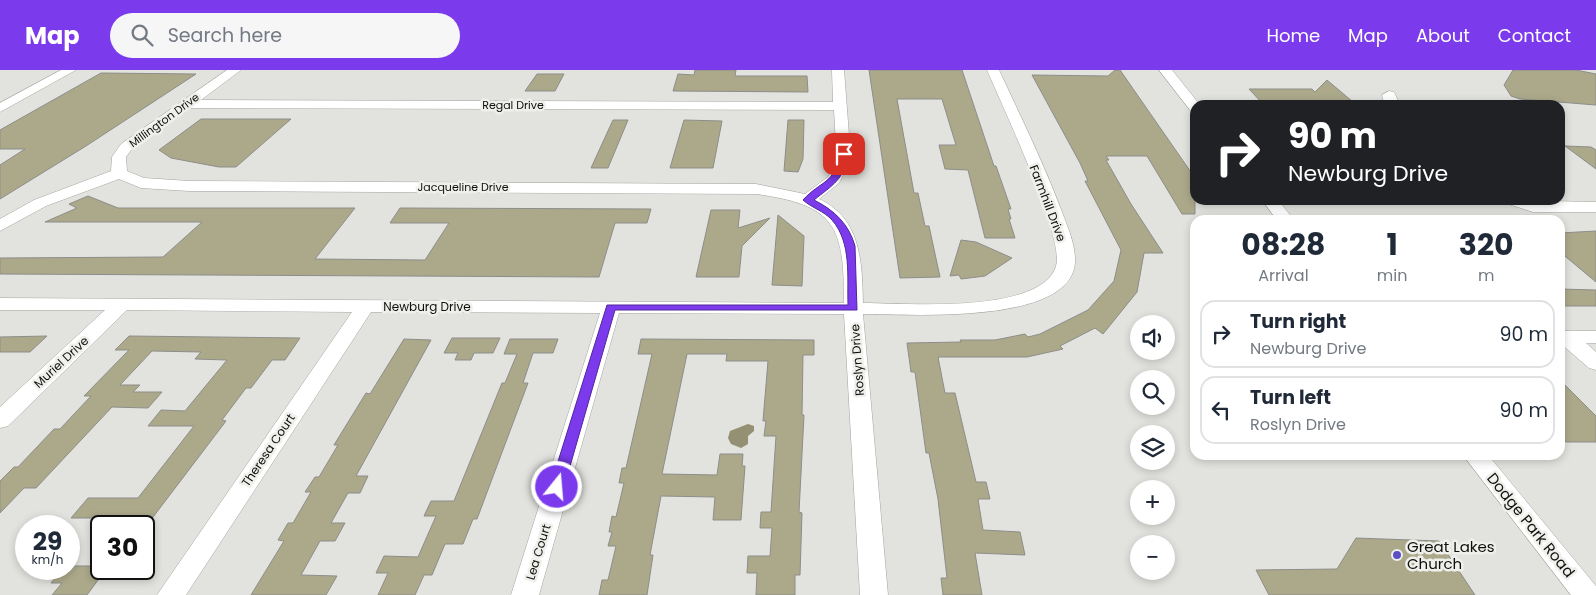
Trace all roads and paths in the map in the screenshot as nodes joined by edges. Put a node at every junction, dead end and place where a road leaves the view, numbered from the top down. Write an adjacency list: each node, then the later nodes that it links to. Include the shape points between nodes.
1 (70, 70): 9 (street)
2 (234, 70): 7 (street, Millington Drive)
3 (838, 70): 8 (street)
4 (993, 70): 21 (street, Farmhill Drive, via 1059,226 1067,257 1063,271 1051,285 1029,299 994,306 970,309)
5 (1166, 70): 6 (street)
6 (1190, 101)
7 (186, 104): 8 (street, Regal Drive); 10 (street, Millington Drive, via 126,147 119,157)
8 (840, 106): 11 (street, via 842,169 826,188)
9 (0, 108)
10 (119, 173): 11 (street, Jacqueline Drive, via 141,183 161,186 729,188 779,192); 16 (street, via 40,202)
11 (808, 200): 21 (street, Roslyn Drive, via 836,218 848,236)
12 (1274, 205): 15 (street)
13 (1530, 205): 14 (street, via 1544,208)
14 (1596, 207)
15 (1282, 215)
16 (0, 226)
17 (0, 304): 18 (street, Newburg Drive)
18 (122, 305): 19 (street, Newburg Drive); 26 (street, Muriel Drive)
19 (365, 306): 20 (street, Newburg Drive); 28 (street, Theresa Court)
20 (611, 307): 21 (street, Newburg Drive); 29 (street, Lea Court)
21 (853, 308): 30 (street, Roslyn Drive)
22 (1596, 336): 23 (street)
23 (1565, 337)
24 (1565, 338): 25 (street)
25 (1596, 363)
26 (0, 420)
27 (1479, 460): 31 (street, Dodge Park Road)
28 (171, 595)
29 (525, 595)
30 (874, 595)
31 (1587, 595)

